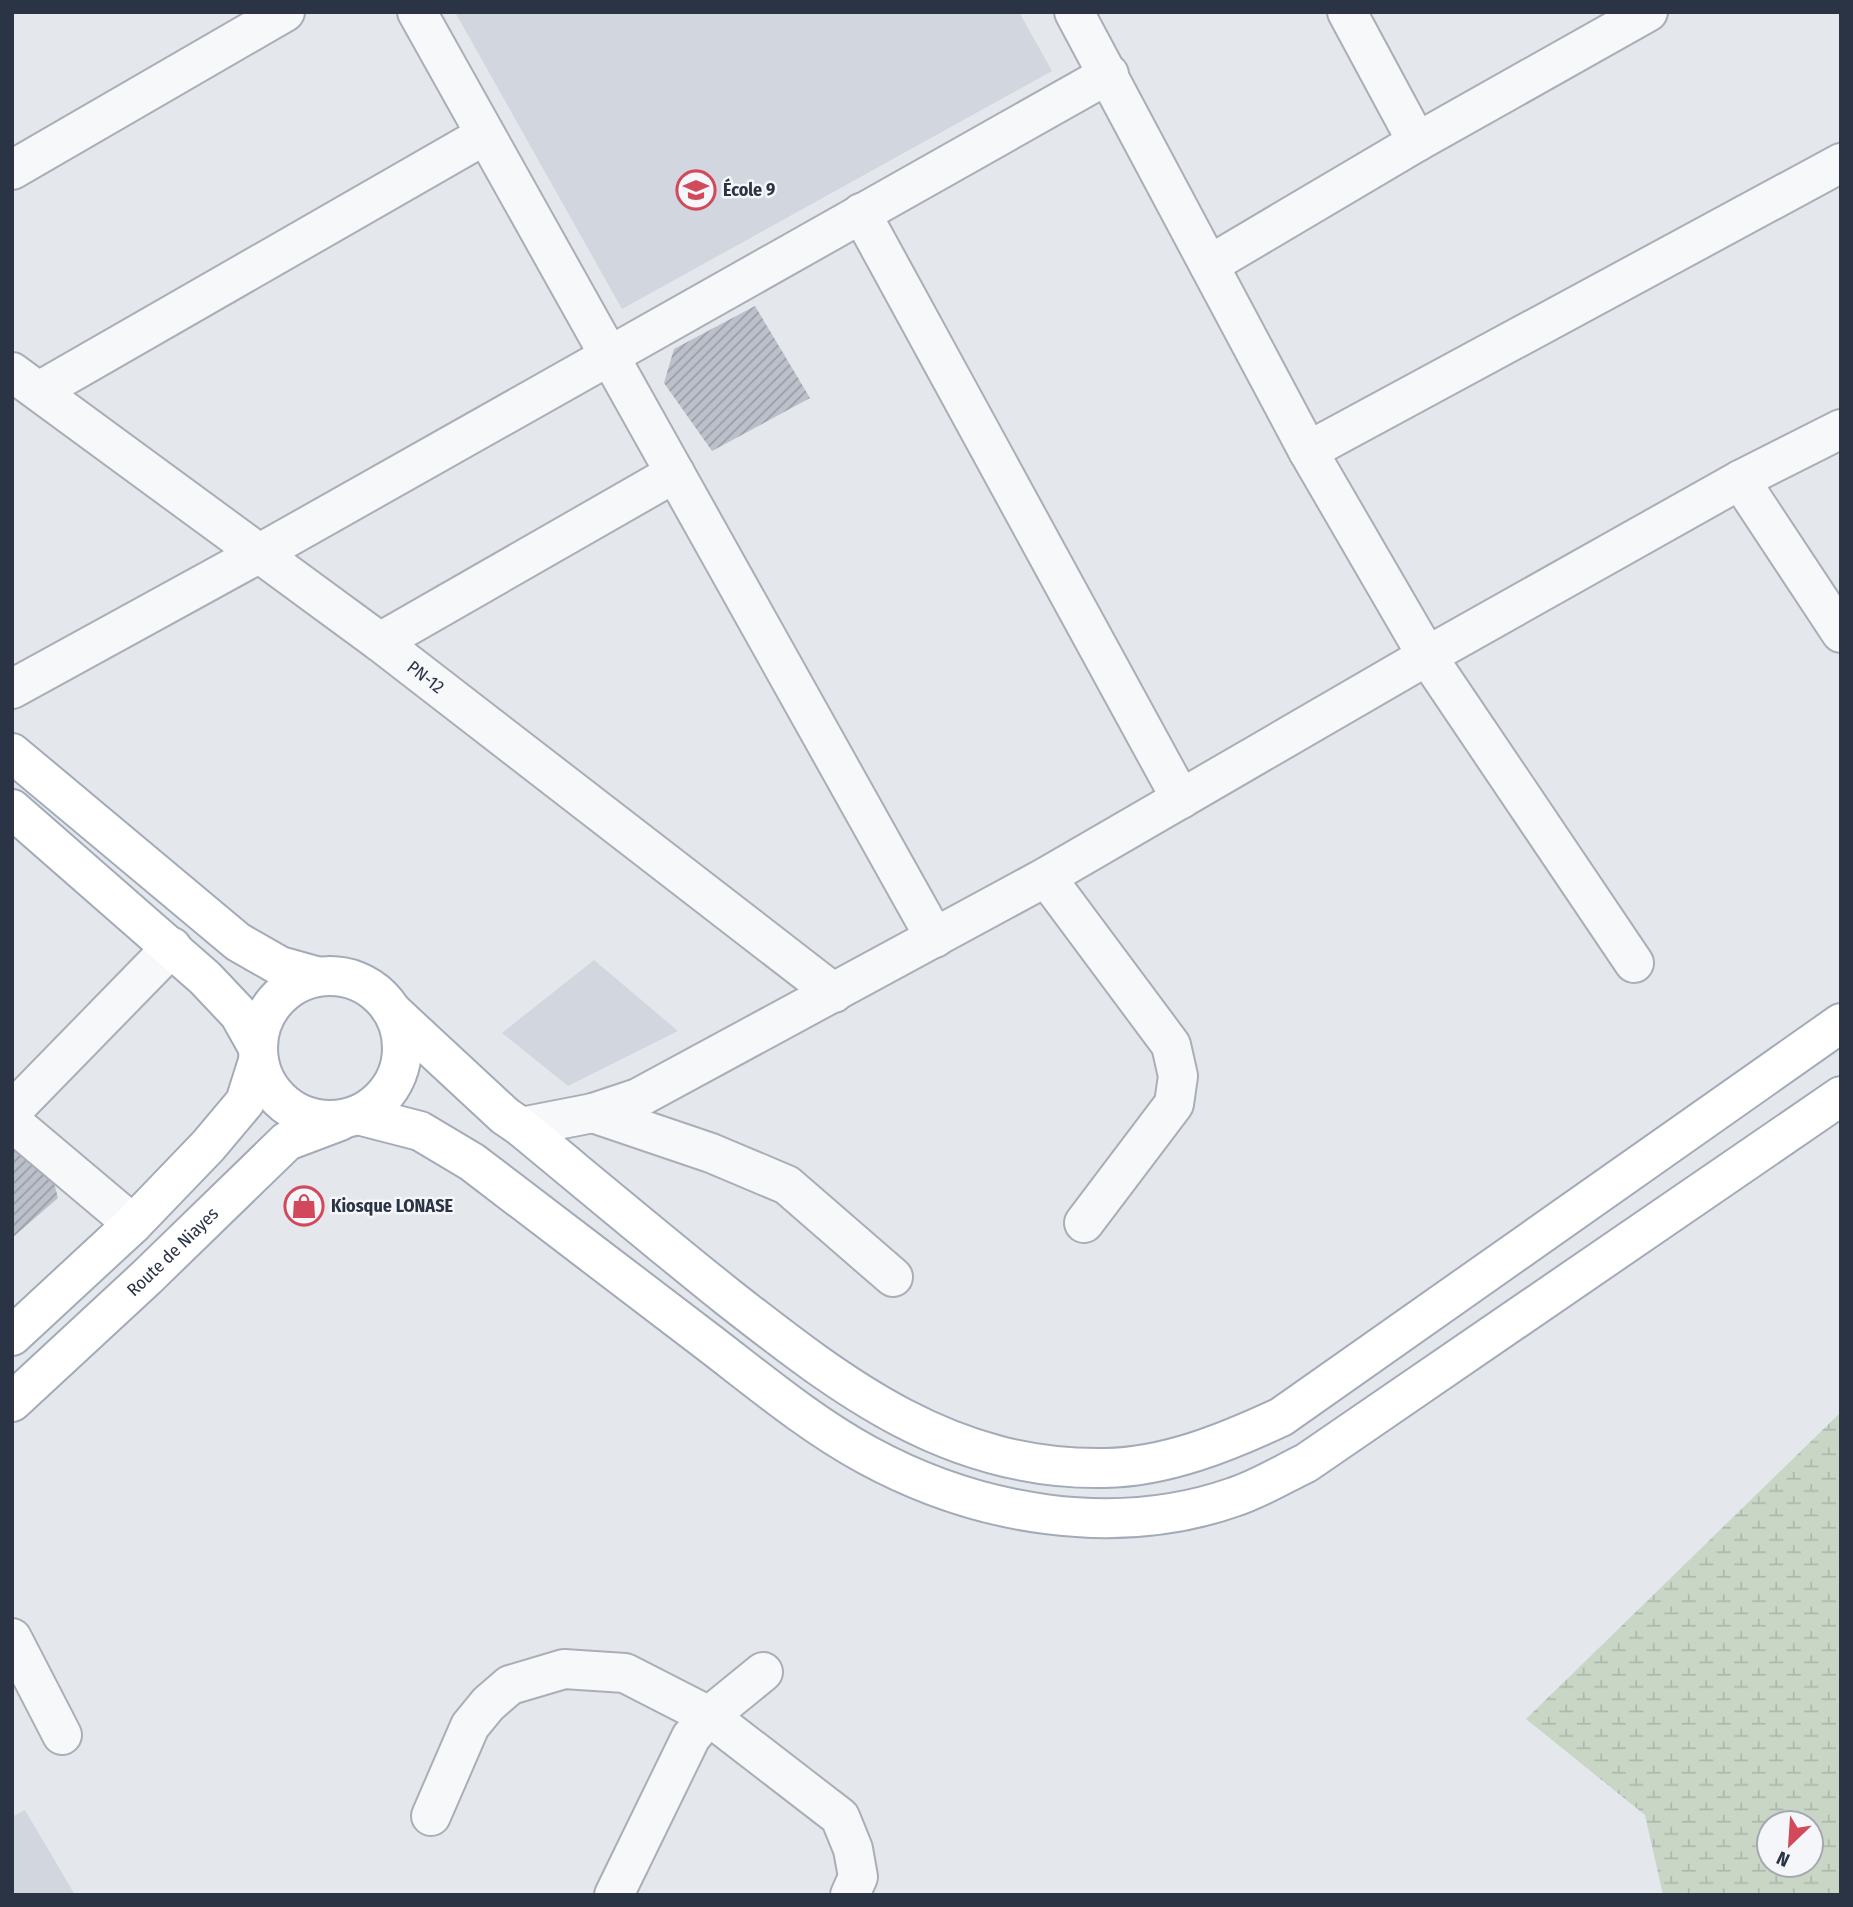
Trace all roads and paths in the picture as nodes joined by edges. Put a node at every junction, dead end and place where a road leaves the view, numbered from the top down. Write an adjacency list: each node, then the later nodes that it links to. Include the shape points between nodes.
1 (285, 12): 10 (street)
2 (417, 12): 7 (street)
3 (1074, 12): 6 (street)
4 (1347, 12): 8 (street)
5 (1628, 17): 8 (street)
6 (1109, 74): 11 (street); 12 (street)
7 (485, 135): 13 (street); 14 (street)
8 (1417, 142): 12 (street)
9 (1841, 163): 16 (street)
10 (12, 170)
11 (860, 213): 13 (street); 25 (street)
12 (1209, 265): 16 (street)
13 (608, 354): 17 (street); 19 (street)
14 (26, 382): 19 (street, PN-12)
15 (1841, 429): 18 (street)
16 (1308, 452): 22 (street)
17 (675, 473): 21 (street); 28 (street)
18 (1740, 480): 20 (street); 22 (street)
19 (260, 553): 21 (street, PN-12); 23 (street)
20 (1841, 633)
21 (380, 642): 32 (street, PN-12)
22 (1427, 656): 25 (street); 30 (street)
23 (12, 690)
24 (12, 753): 31 (main road, via 238,942 280,966)
25 (1181, 799): 27 (street)
26 (12, 809): 29 (main road)
27 (1046, 877): 28 (street); 42 (street, via 1171,1045 1178,1076 1174,1104)
28 (935, 938): 32 (street)
29 (172, 947): 35 (main road, via 239,1014); 37 (street)
30 (1634, 962)
31 (316, 976): 33 (main road, via 339,975 361,982 380,995); 35 (main road, via 297,982 268,1009 260,1027)
32 (834, 993): 38 (street, via 638,1098)
33 (394, 1013): 39 (main road, via 402,1036 402,1060 394,1083 378,1102); 41 (main road)
34 (1841, 1023): 41 (main road, via 1281,1417 1225,1443 1158,1461 1107,1468 1039,1465 984,1452 888,1411 758,1320)
35 (258, 1054): 39 (main road, via 266,1083 280,1101 320,1119); 43 (main road, via 245,1102)
36 (1841, 1096): 39 (main road, via 1306,1463 1236,1497 1168,1514 1107,1519 1038,1513 974,1500 865,1454 801,1413 472,1162 421,1131)
37 (12, 1111)
38 (593, 1113): 41 (street); 44 (street, via 711,1153 786,1185)
39 (351, 1117): 46 (main road, Route de Niayes, via 287,1141)
40 (12, 1122): 43 (street)
41 (521, 1127)
42 (1084, 1223)
43 (133, 1224): 45 (main road)
44 (893, 1277)
45 (12, 1336)
46 (12, 1402)
47 (12, 1638): 50 (street)
48 (763, 1672): 49 (street)
49 (709, 1716): 51 (street, via 625,1673 564,1669 510,1685 470,1726); 52 (street, via 691,1737); 53 (street, via 840,1817 858,1877)
50 (62, 1735)
51 (431, 1816)
52 (614, 1895)
53 (850, 1895)

